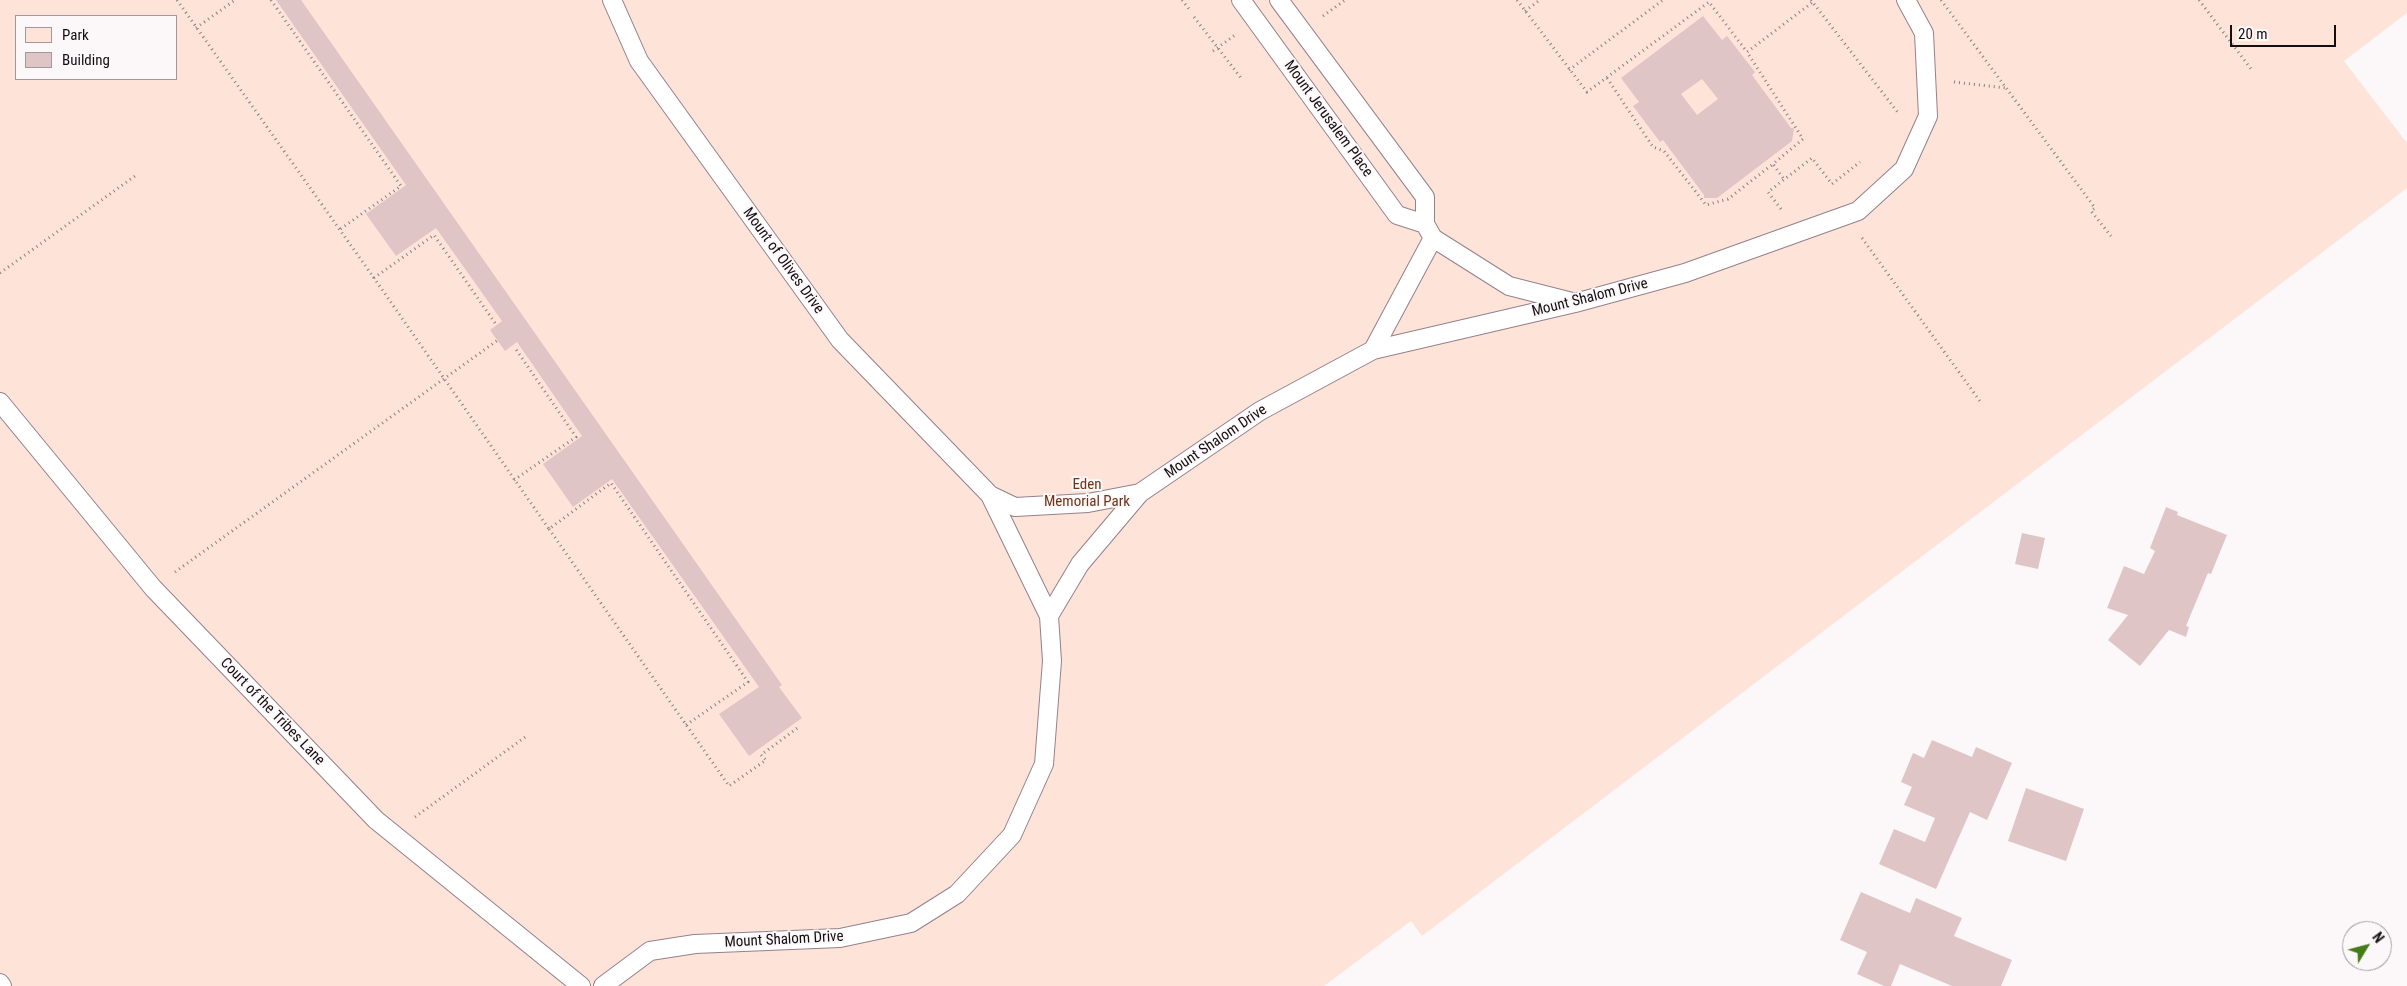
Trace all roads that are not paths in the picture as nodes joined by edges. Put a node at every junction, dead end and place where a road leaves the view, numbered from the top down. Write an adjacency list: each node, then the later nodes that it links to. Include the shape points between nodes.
1 (612, 0): 10 (lane, Mount of Olives Drive, via 639,60 840,340)
2 (1241, 0): 5 (lane, Mount Jerusalem Place, via 1397,215)
3 (1279, 0): 5 (lane, Mount Jerusalem Place, via 1425,197)
4 (1906, 0): 6 (lane, Mount Shalom Drive, via 1924,32 1928,116 1904,169 1858,211 1685,273)
5 (1429, 231): 6 (lane, Mount Jerusalem Place, via 1509,286); 7 (lane, Mount Jerusalem Place)
6 (1574, 303): 7 (lane, Mount Shalom Drive)
7 (1373, 350): 9 (lane, Mount Shalom Drive, via 1260,411)
8 (0, 402): 12 (lane, Court of the Tribes Lane, via 153,588 376,820)
9 (1140, 493): 10 (lane, Mount of Olives Drive, via 1088,503 1015,508); 11 (lane, Mount Shalom Drive, via 1080,564)
10 (990, 495): 11 (lane, Mount of Olives Drive)
11 (1049, 616): 13 (lane, Mount Shalom Drive, via 1052,660 1044,764 1012,835 957,894 911,923 840,938 696,944 650,952)
12 (581, 986)
13 (603, 986)

